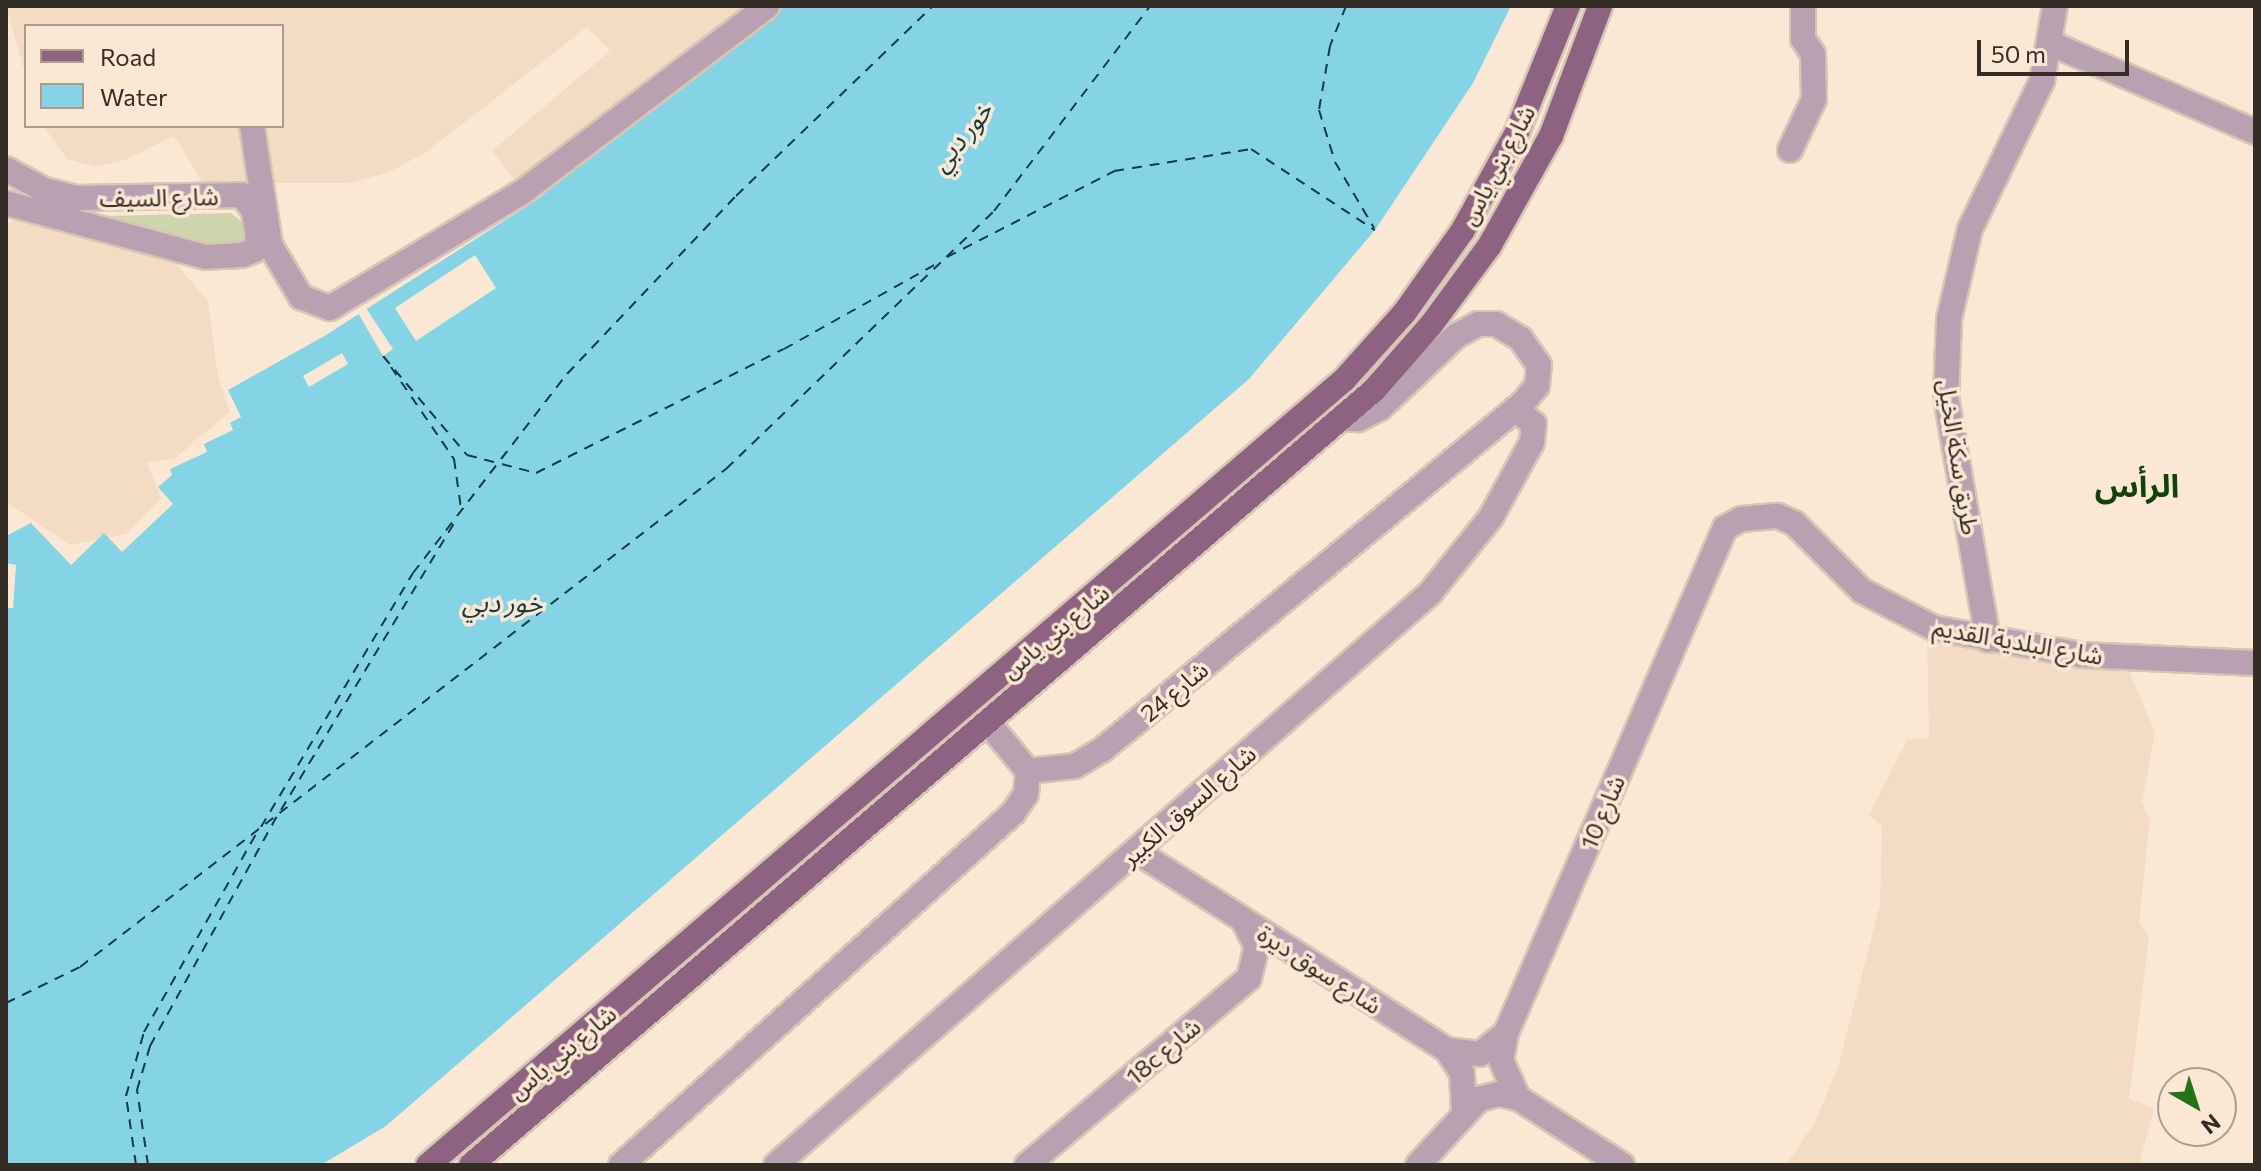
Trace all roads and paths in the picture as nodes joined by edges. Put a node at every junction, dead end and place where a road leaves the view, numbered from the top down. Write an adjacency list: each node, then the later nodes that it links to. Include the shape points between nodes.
1 (767, 6): 7 (street, via 532,185 330,308 301,297 270,245)
2 (1568, 6): 8 (main road, شارع بني ياس)
3 (1600, 6): 13 (main road, شارع بني ياس, via 1551,136)
4 (1803, 6): 10 (street, via 1803,39 1813,54 1814,99)
5 (2055, 6): 6 (street, طريق سكة الخيل)
6 (2052, 44): 9 (street); 19 (street, طريق سكة الخيل, via 2028,115 1970,229 1949,319 1946,398)
7 (252, 128)
8 (1517, 132): 13 (main road, via 1515,162 1473,238 1481,248); 14 (main road, شارع بني ياس, via 1445,259)
9 (2255, 132)
10 (1790, 150)
11 (6, 169): 12 (street, شارع السيف, via 44,190 77,198 242,195 254,211 258,240 255,250 242,255 206,257)
12 (6, 203)
13 (1490, 245): 15 (main road, شارع بني ياس)
14 (1389, 330): 15 (main road, via 1407,322 1413,327); 29 (main road, شارع بني ياس, via 1276,443)
15 (1403, 358): 17 (main road, شارع بني ياس)
16 (1515, 409): 17 (street, شارع 24, via 1537,386 1536,355 1521,339 1488,322 1456,336 1380,408 1358,419); 22 (street, شارع 24, via 1102,750 1075,766); 23 (street, شارع السوق الكبير, via 1534,424 1532,442 1462,557 1394,627)
17 (1343, 419): 21 (main road, شارع بني ياس)
18 (1725, 528): 19 (street, شارع البلدية القديم, via 1760,515 1786,520 1883,605 1934,628); 25 (street, شارع 10)
19 (1988, 640): 20 (street, شارع البلدية القديم, via 2118,658)
20 (2255, 663)
21 (988, 723): 22 (street); 30 (main road, شارع بني ياس)
22 (1028, 771): 31 (street, via 1026,794 1013,813)
23 (1136, 851): 24 (street, شارع سوق ديرة); 32 (street, شارع السوق الكبير)
24 (1242, 919): 26 (street, شارع سوق ديرة); 33 (street, 18c شارع, via 1257,947 1249,978)
25 (1506, 1033): 26 (street, via 1480,1054); 27 (street, via 1501,1060)
26 (1447, 1050): 28 (street, via 1462,1073)
27 (1518, 1098): 28 (street, via 1489,1096); 35 (street)
28 (1464, 1113): 34 (street)
29 (428, 1165)
30 (471, 1165)
31 (621, 1165)
32 (776, 1165)
33 (1027, 1165)
34 (1418, 1165)
35 (1622, 1165)

